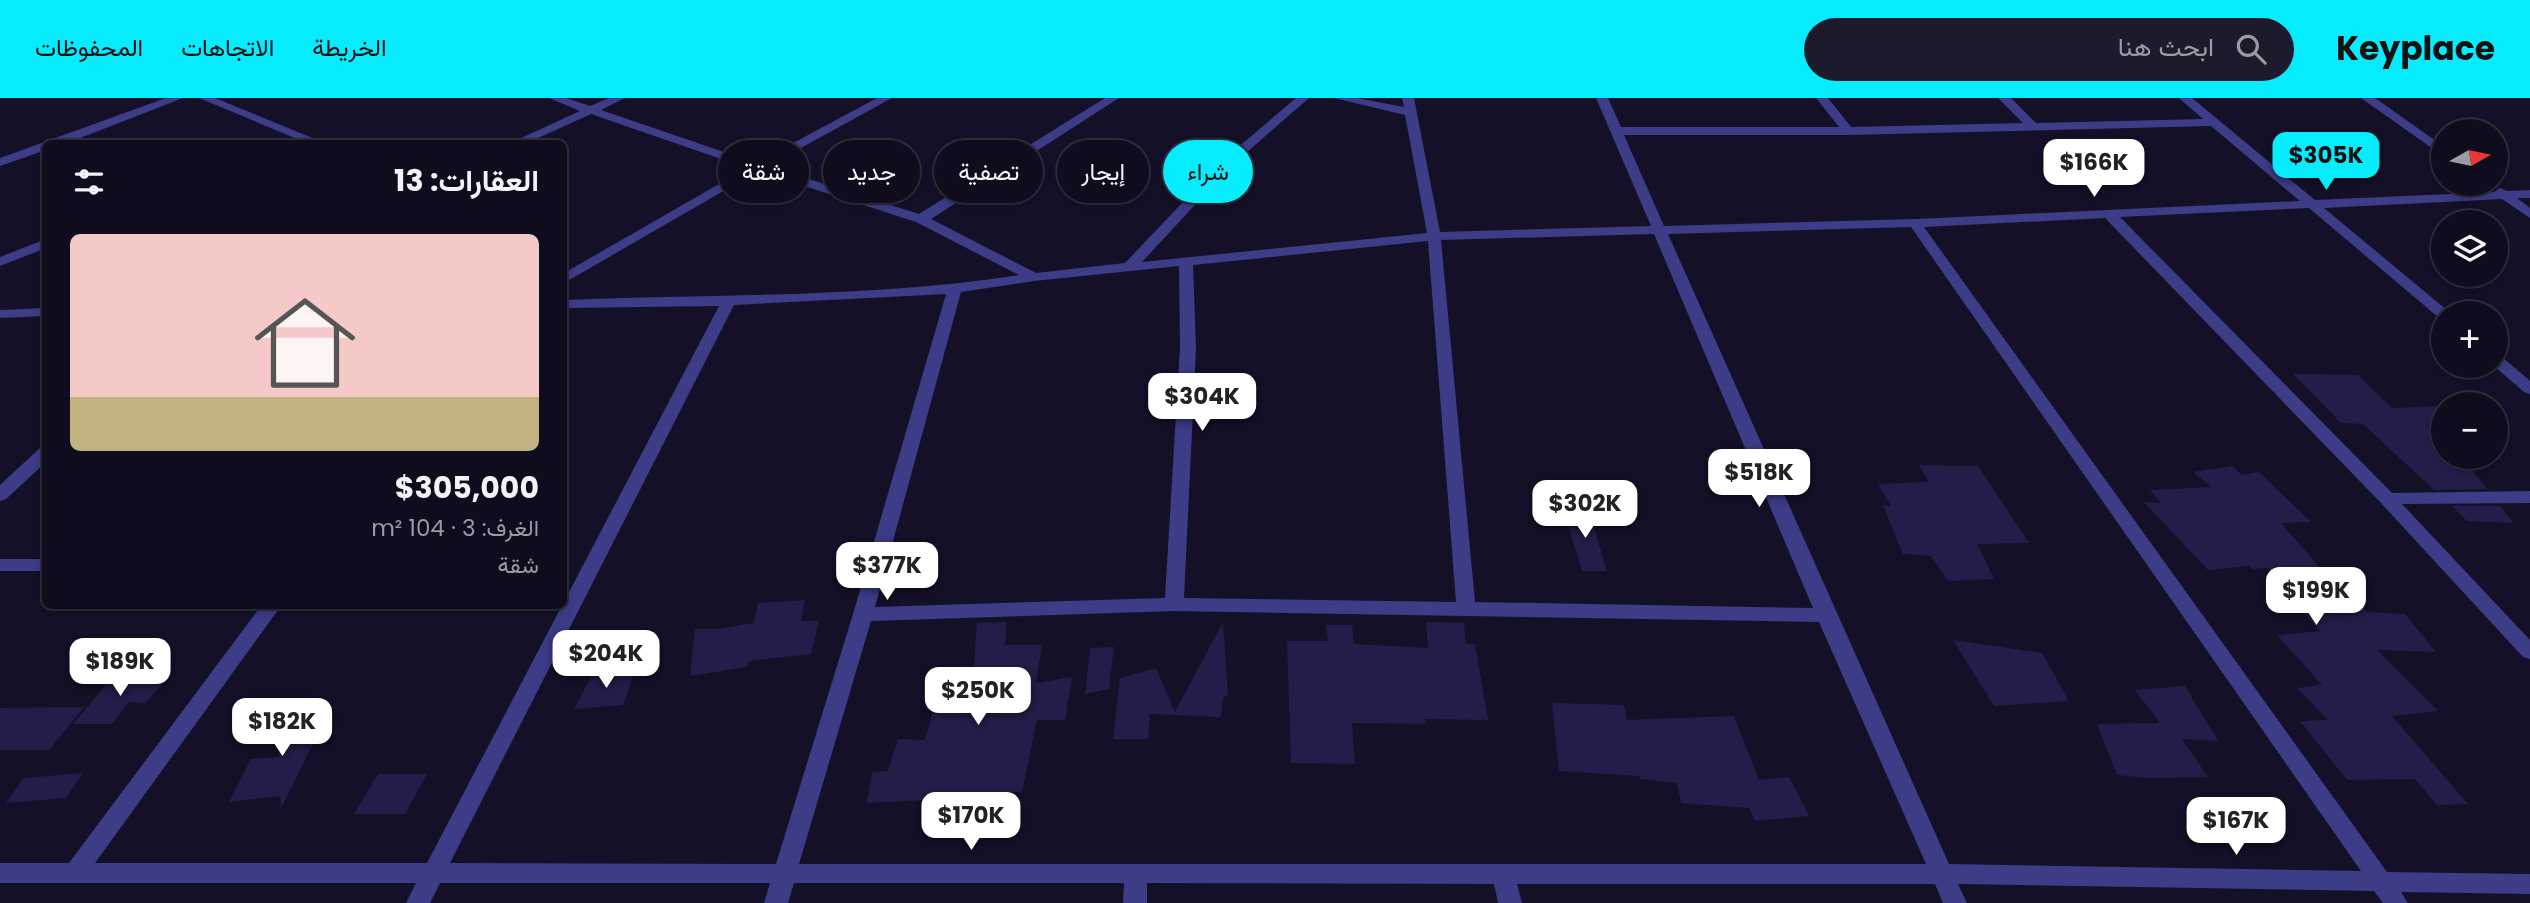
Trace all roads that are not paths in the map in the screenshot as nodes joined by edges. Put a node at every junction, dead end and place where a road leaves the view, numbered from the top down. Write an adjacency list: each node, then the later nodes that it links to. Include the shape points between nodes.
1 (177, 98): 21 (street)
2 (205, 98): 20 (street)
3 (555, 98): 15 (street)
4 (619, 98): 15 (street)
5 (887, 98): 25 (street)
6 (1113, 98): 39 (street)
7 (1303, 98): 46 (street, via 1227,163)
8 (1340, 98): 14 (street)
9 (1602, 98): 18 (street)
10 (1822, 98): 19 (street)
11 (2004, 98): 17 (street)
12 (2185, 98): 16 (street)
13 (2367, 98): 26 (street)
14 (1408, 105): 42 (street)
15 (592, 110): 24 (street); 28 (street)
16 (2214, 122): 17 (street); 36 (street)
17 (2035, 128): 19 (street)
18 (1616, 131): 19 (street); 41 (street)
19 (1848, 131)
20 (301, 137): 22 (street); 23 (street)
21 (63, 140)
22 (294, 140)
23 (310, 140)
24 (523, 140)
25 (808, 140)
26 (2431, 143)
27 (42, 147): 29 (street)
28 (718, 154)
29 (0, 162)
30 (809, 183): 39 (street)
31 (718, 190): 47 (street)
32 (2530, 194): 33 (street)
33 (2508, 195)
34 (2485, 196): 36 (street)
35 (2505, 196): 37 (street)
36 (2315, 205): 38 (street); 52 (street)
37 (2530, 214)
38 (2110, 215): 40 (street); 60 (street)
39 (921, 219): 48 (street)
40 (1915, 223): 41 (street); 76 (street)
41 (1659, 231): 42 (street); 67 (street)
42 (1434, 236): 44 (street); 65 (street)
43 (42, 245): 45 (street)
44 (1186, 260): 46 (street); 63 (street, via 1188,347)
45 (0, 261)
46 (1130, 266): 48 (street)
47 (567, 277)
48 (1034, 277): 49 (street)
49 (954, 289): 50 (street); 66 (street)
50 (729, 301): 51 (street); 71 (street)
51 (567, 304)
52 (2431, 304)
53 (42, 312): 54 (street)
54 (0, 313)
55 (2508, 369): 56 (street)
56 (2530, 388)
57 (42, 456): 58 (street)
58 (0, 495)
59 (2530, 497): 60 (street)
60 (2386, 499): 68 (street)
61 (0, 565): 62 (street)
62 (42, 565)
63 (1174, 604): 65 (street); 66 (street)
64 (269, 609): 70 (street)
65 (1466, 610): 67 (street)
66 (863, 614): 72 (street)
67 (1826, 615): 74 (street)
68 (2530, 652)
69 (0, 873): 70 (street)
70 (75, 873): 71 (street)
71 (434, 873): 72 (street); 78 (street)
72 (784, 873): 73 (street); 79 (street)
73 (1136, 874): 75 (street); 80 (street)
74 (1941, 874): 75 (street); 76 (street); 82 (street)
75 (1504, 875): 81 (street)
76 (2381, 882): 77 (street); 83 (street)
77 (2530, 884)
78 (418, 903)
79 (776, 903)
80 (1135, 903)
81 (1510, 903)
82 (1955, 903)
83 (2396, 903)

